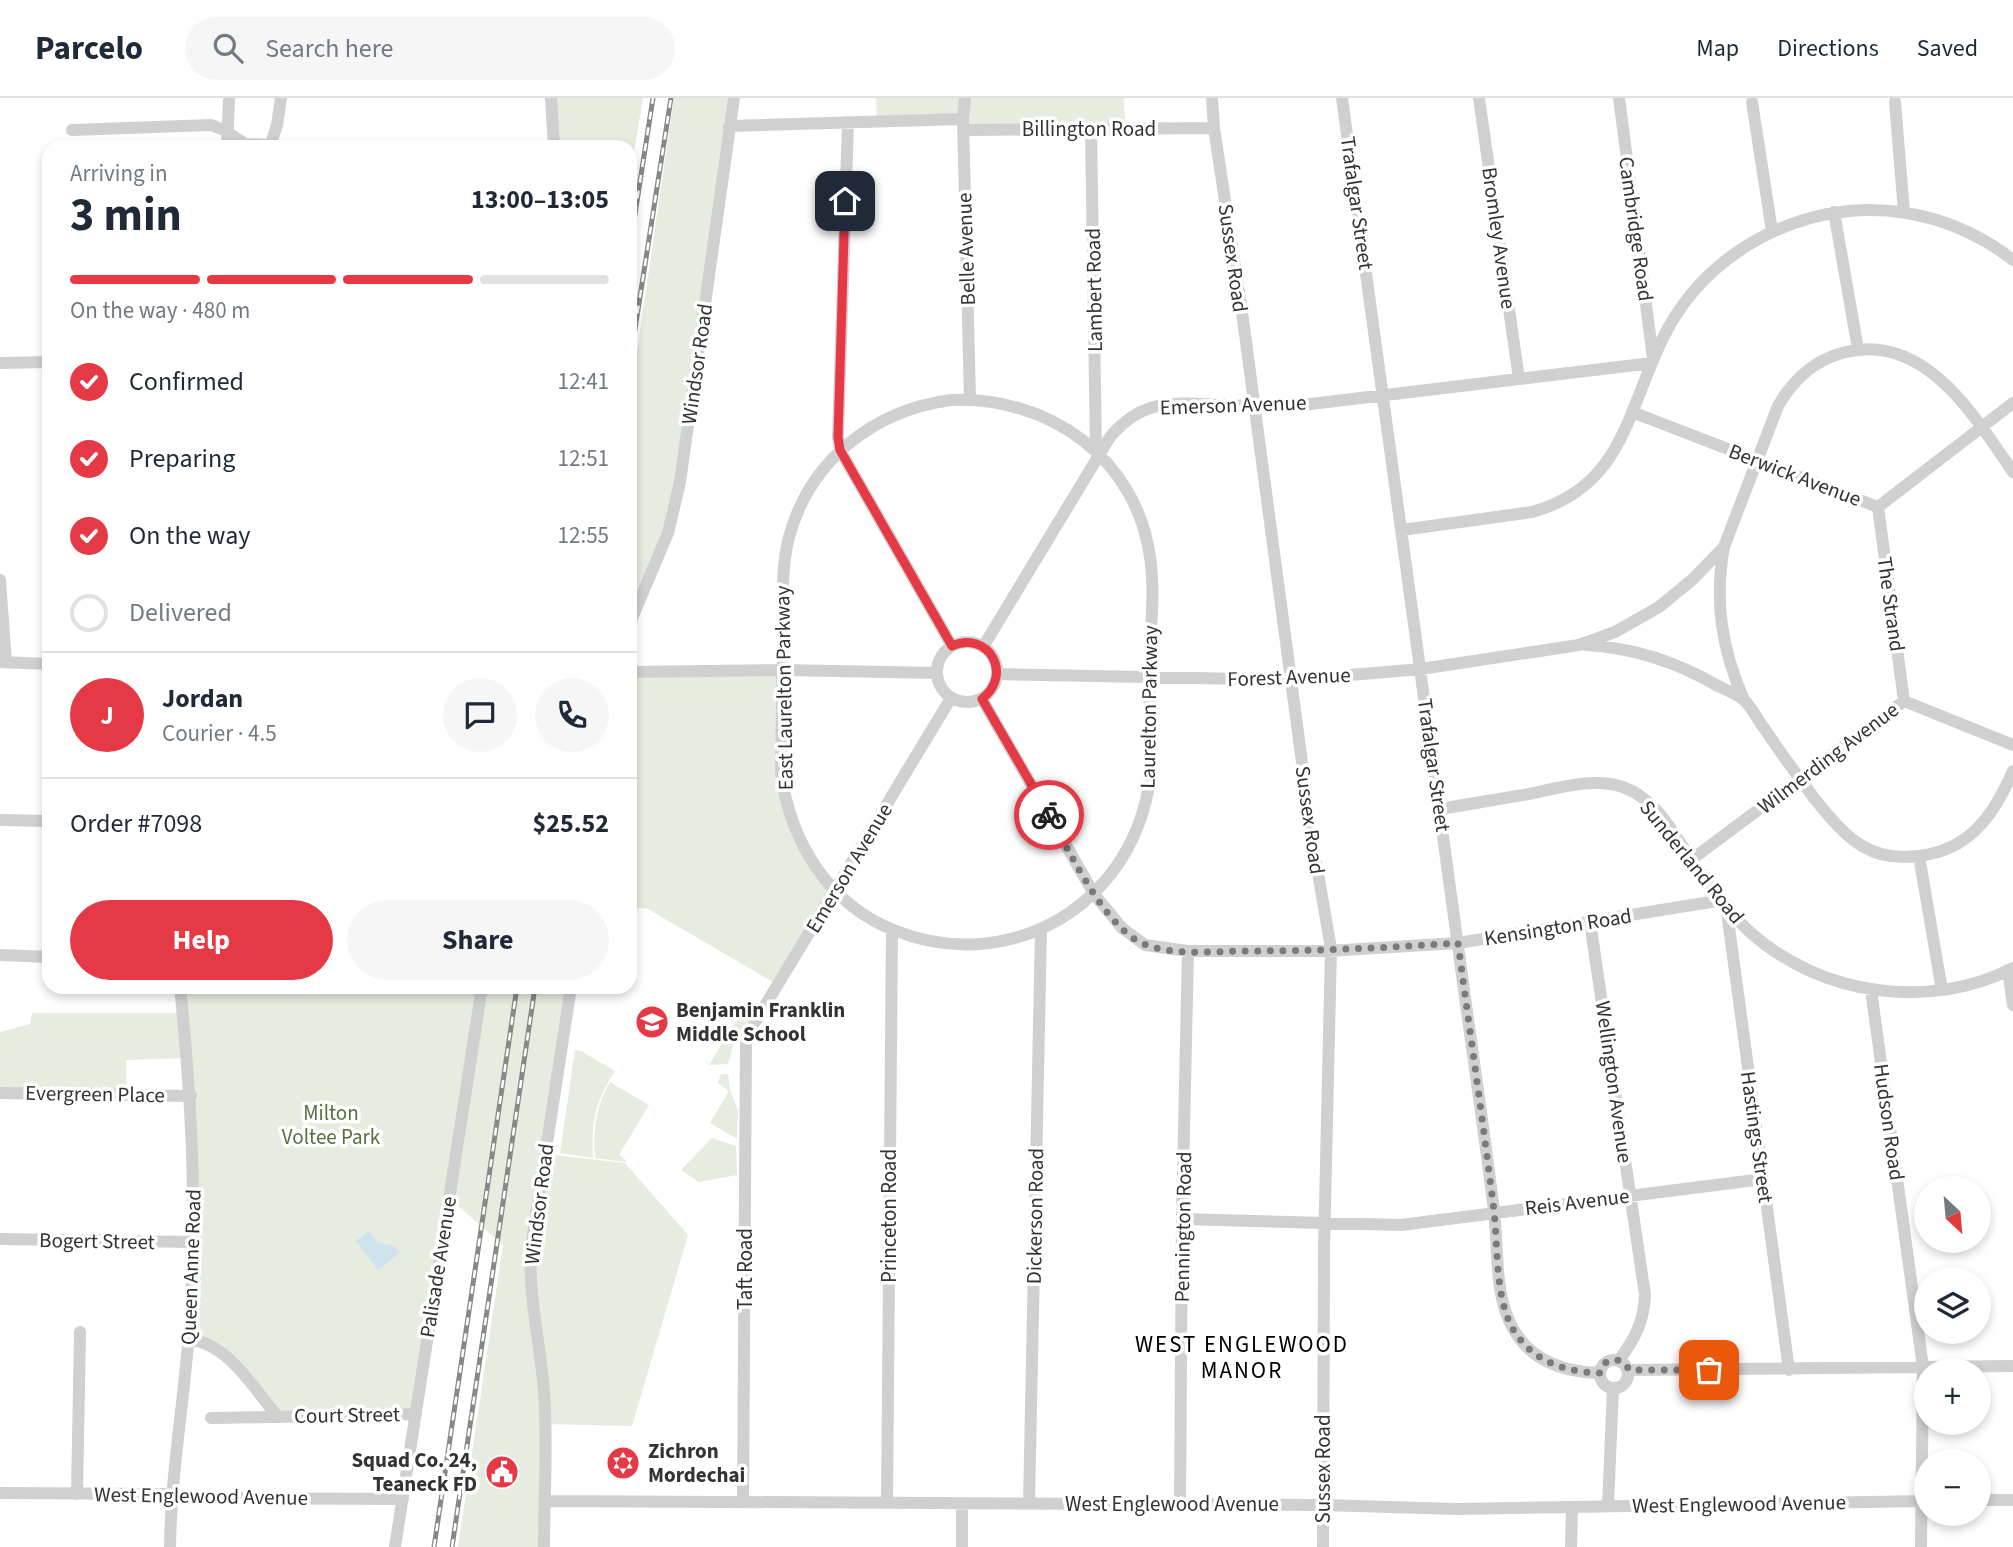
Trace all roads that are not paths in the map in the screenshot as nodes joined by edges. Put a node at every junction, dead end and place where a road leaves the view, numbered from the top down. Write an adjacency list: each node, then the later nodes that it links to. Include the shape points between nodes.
1 (229, 98): 18 (street)
2 (281, 98): 21 (street)
3 (551, 98): 22 (street)
4 (734, 98): 14 (street, Windsor Road)
5 (965, 98): 13 (street, Belle Avenue)
6 (1212, 98): 15 (street, Sussex Road)
7 (1342, 98): 32 (street, Trafalgar Street)
8 (1479, 98): 31 (street, Bromley Avenue)
9 (1619, 98): 28 (street, Cambridge Road)
10 (1752, 102): 25 (street)
11 (1895, 102): 24 (street)
12 (848, 122): 13 (street, Billington Road); 14 (street, Billington Road); 38 (street)
13 (963, 124): 16 (street, Billington Road); 33 (street, Belle Avenue)
14 (729, 126): 46 (street, Windsor Road, via 680,482 668,533)
15 (1214, 128): 16 (street, Billington Road); 35 (street, Sussex Road)
16 (1091, 129): 39 (street, Lambert Road)
17 (72, 130): 18 (street, via 211,125)
18 (228, 132): 19 (street); 20 (street)
19 (227, 140)
20 (239, 140)
21 (272, 140)
22 (554, 140)
23 (1834, 212): 24 (street); 25 (street); 27 (street)
24 (1904, 212): 26 (street, via 1962,229)
25 (1772, 231): 28 (street, via 1743,247 1706,278 1676,315)
26 (2013, 260)
27 (1858, 349): 37 (street, via 1893,352 1923,365); 40 (street, via 1817,363 1795,382 1778,405)
28 (1653, 361): 31 (street, Emerson Avenue); 36 (street)
29 (42, 362): 30 (street)
30 (0, 363)
31 (1519, 379): 32 (street, Emerson Avenue)
32 (1383, 395): 35 (street, Emerson Avenue); 43 (street, Trafalgar Street)
33 (970, 399): 38 (street, East Laurelton Parkway, via 932,402 892,415); 39 (street, Laurelton Parkway, via 1004,403 1044,416)
34 (2013, 403): 37 (street, Berwick Avenue)
35 (1254, 407): 39 (street, Emerson Avenue, via 1156,405 1131,416); 58 (street, Sussex Road)
36 (1632, 412): 40 (street, Berwick Avenue); 43 (street, via 1606,466 1564,501 1532,512)
37 (1982, 427): 41 (street); 42 (street, Berwick Avenue)
38 (839, 443): 48 (street); 53 (street, East Laurelton Parkway, via 804,498 789,537 783,574)
39 (1098, 453): 49 (street, Emerson Avenue); 57 (street, Laurelton Parkway, via 1130,495 1145,534 1152,579)
40 (1757, 460): 42 (street, Berwick Avenue); 44 (street)
41 (2013, 472)
42 (1878, 507): 62 (street, The Strand)
43 (1402, 530): 52 (street, Trafalgar Street)
44 (1724, 547): 47 (street, via 1659,607 1615,632); 61 (street, via 1718,590 1720,623)
45 (0, 580): 50 (street)
46 (637, 606)
47 (1579, 645): 52 (street, Forest Avenue); 61 (street, via 1625,649 1666,661)
48 (952, 646): 49 (street, via 966,642); 55 (street, via 941,657)
49 (983, 647): 56 (street, via 993,657)
50 (3, 662): 51 (street)
51 (42, 664)
52 (1421, 669): 58 (street, Forest Avenue); 66 (street, Trafalgar Street)
53 (782, 670): 54 (street); 55 (street); 71 (street, East Laurelton Parkway, via 784,795 805,852)
54 (637, 672)
55 (937, 673): 59 (street, via 942,690)
56 (997, 674): 57 (street, Forest Avenue); 60 (street, via 994,686)
57 (1149, 677): 58 (street, Forest Avenue); 72 (street, Laurelton Parkway, via 1147,798 1133,841)
58 (1291, 680): 78 (street, Sussex Road)
59 (951, 698): 60 (street, via 967,703); 71 (street, Emerson Avenue)
60 (982, 699): 72 (street, Kensington Road)
61 (1744, 700): 65 (street)
62 (1904, 701): 63 (street, Wilmerding Avenue); 65 (street, Wilmerding Avenue)
63 (2013, 745)
64 (2013, 771): 69 (street, via 2000,802 1978,828 1951,847)
65 (1800, 779): 69 (street, via 1849,839 1878,854); 70 (street, Wilmerding Avenue)
66 (1440, 809): 70 (street, Sunderland Road, via 1582,784 1609,784 1649,803); 77 (street, Trafalgar Street)
67 (0, 820): 68 (street)
68 (42, 821)
69 (1919, 856): 84 (street)
70 (1691, 860): 73 (street, Sunderland Road)
71 (835, 891): 75 (street, East Laurelton Parkway); 89 (street, Emerson Avenue)
72 (1094, 894): 76 (street, Laurelton Parkway); 79 (street, Kensington Road, via 1122,929 1145,945)
73 (1724, 902): 74 (street, Kensington Road); 83 (street, Sunderland Road, via 1748,931 1785,958 1826,978); 92 (street, Hastings Street)
74 (1591, 922): 77 (street, Kensington Road); 93 (street, Wellington Avenue)
75 (891, 930): 76 (street, East Laurelton Parkway, via 930,942 973,945); 122 (street, Princeton Road)
76 (1041, 930): 124 (street, Dickerson Road)
77 (1458, 943): 78 (street, Kensington Road); 94 (street, Trafalgar Street)
78 (1331, 950): 79 (street, Kensington Road); 96 (street, Sussex Road)
79 (1188, 951): 95 (street, Pennington Road)
80 (0, 956): 81 (street)
81 (42, 957)
82 (2011, 969): 84 (street, Sunderland Road); 88 (street)
83 (1871, 989): 84 (street, Sunderland Road); 101 (street, Hudson Road)
84 (1942, 990)
85 (181, 994): 91 (street, Queen Anne Road)
86 (481, 994): 110 (street, Palisade Avenue)
87 (570, 994): 119 (street, Windsor Road, via 531,1258 544,1391)
88 (2013, 1005)
89 (746, 1037): 121 (street, Taft Road)
90 (0, 1093): 91 (street, Evergreen Place)
91 (191, 1096): 98 (street, Queen Anne Road)
92 (1763, 1178): 93 (street, Reis Avenue); 107 (street, Hastings Street)
93 (1631, 1195): 94 (street, Reis Avenue); 102 (street, Wellington Avenue, via 1644,1309 1636,1336)
94 (1494, 1213): 96 (street, Reis Avenue, via 1401,1225); 108 (street, Trafalgar Street, via 1503,1301 1512,1328 1543,1360 1568,1371)
95 (1182, 1219): 96 (street, Reis Avenue); 125 (street, Pennington Road)
96 (1325, 1223): 126 (street, Sussex Road)
97 (0, 1239): 98 (street, Bogert Street)
98 (194, 1242): 100 (street, Queen Anne Road)
99 (80, 1332): 114 (street)
100 (189, 1339): 111 (street, Court Street, via 220,1351); 115 (street, Queen Anne Road)
101 (1922, 1358)
102 (1619, 1360): 106 (street); 108 (street, via 1605,1363)
103 (1991, 1366): 104 (street)
104 (2013, 1366)
105 (1914, 1367): 107 (street)
106 (1629, 1370): 107 (street); 109 (street, via 1625,1383)
107 (1788, 1370)
108 (1600, 1373): 109 (street, via 1604,1384)
109 (1613, 1388): 127 (street)
110 (416, 1414): 111 (street, Court Street); 116 (street, Palisade Avenue)
111 (278, 1417): 112 (street, Court Street)
112 (211, 1418)
113 (0, 1493): 114 (street, West Englewood Avenue)
114 (77, 1494): 115 (street, West Englewood Avenue)
115 (171, 1494): 116 (street, West Englewood Avenue); 130 (street, Queen Anne Road)
116 (403, 1499): 131 (street, Palisade Avenue)
117 (1991, 1500): 118 (street)
118 (2013, 1500)
119 (544, 1501): 121 (street, West Englewood Avenue); 132 (street, Windsor Road)
120 (1914, 1501): 127 (street, West Englewood Avenue)
121 (743, 1502): 122 (street, West Englewood Avenue)
122 (887, 1502): 123 (street, West Englewood Avenue)
123 (962, 1503): 124 (street, West Englewood Avenue); 133 (street)
124 (1029, 1503): 125 (street, West Englewood Avenue)
125 (1180, 1504): 126 (street, West Englewood Avenue)
126 (1323, 1505): 128 (street, West Englewood Avenue); 134 (street, Sussex Road)
127 (1608, 1506): 128 (street, West Englewood Avenue)
128 (1572, 1507): 135 (street)
129 (1922, 1526): 136 (street, Hudson Road)
130 (170, 1547)
131 (395, 1547)
132 (544, 1547)
133 (962, 1547)
134 (1323, 1547)
135 (1572, 1547)
136 (1921, 1547)

